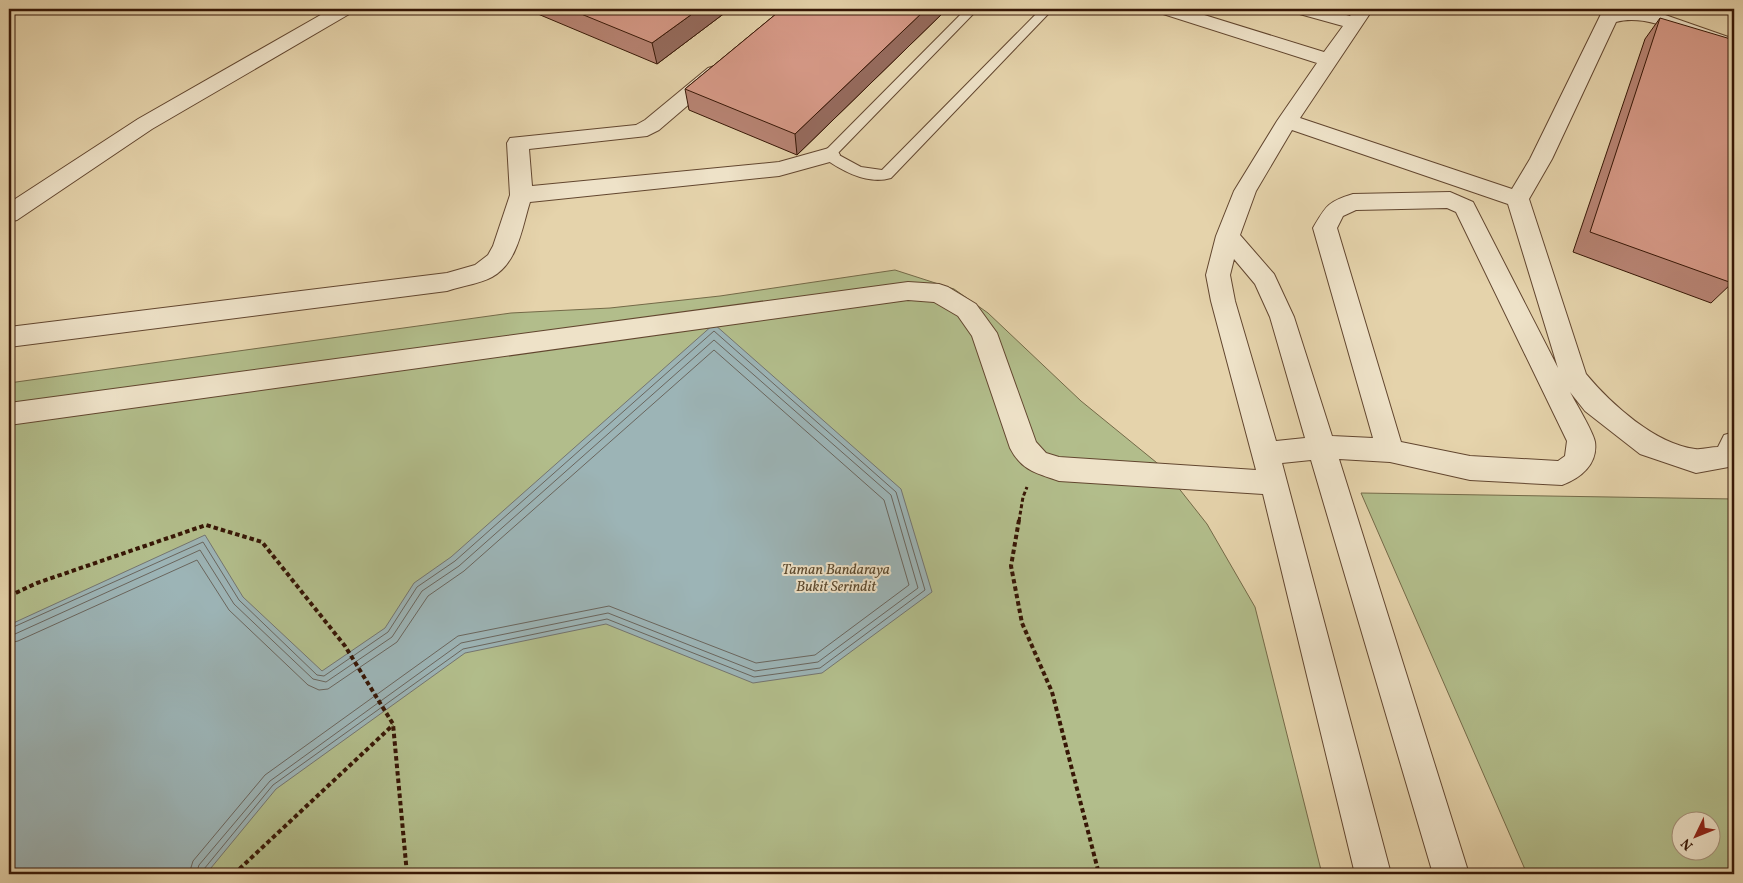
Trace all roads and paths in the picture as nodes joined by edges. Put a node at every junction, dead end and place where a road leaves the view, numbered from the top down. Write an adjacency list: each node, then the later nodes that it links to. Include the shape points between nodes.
1 (344, 9): 14 (street, via 145,124)
2 (972, 9): 11 (lane)
3 (1047, 9): 11 (lane, via 886,175 873,176 856,171)
4 (1166, 9): 9 (street)
5 (1303, 9): 6 (street)
6 (1358, 16): 9 (street)
7 (1734, 46): 13 (street, via 1651,16 1624,14 1608,18 1541,160)
8 (732, 58): 12 (street, via 652,125 640,131 518,143)
9 (1328, 60): 10 (street)
10 (1287, 121): 13 (street); 15 (street, via 1244,191)
11 (829, 155): 12 (street, via 779,169)
12 (521, 195): 16 (street, via 505,246 496,261 483,271 447,282)
13 (1518, 199): 18 (street, via 1574,378 1594,403 1650,446 1696,461 1727,457)
14 (9, 214)
15 (1228, 236): 19 (street, via 1265,280 1282,317); 22 (street, via 1218,275)
16 (9, 337)
17 (9, 414): 21 (street, via 908,291 939,293 967,310 984,333 1024,448)
18 (1734, 443)
19 (1322, 448): 20 (street); 22 (street); 29 (street)
20 (1390, 451): 20 (street, via 1325,228 1334,211 1353,202 1450,200 1465,207 1580,441 1578,462 1562,473 1470,468)
21 (1037, 462): 22 (street, via 1059,469); 27 (path, via 1023,498 1012,566 1022,623 1052,692)
22 (1270, 468): 28 (street)
23 (9, 596): 24 (path, via 37,583 206,525 262,542 345,646)
24 (393, 724): 25 (path); 26 (path)
25 (234, 874)
26 (407, 874)
27 (1099, 874)
28 (1373, 874)
29 (1451, 874)

